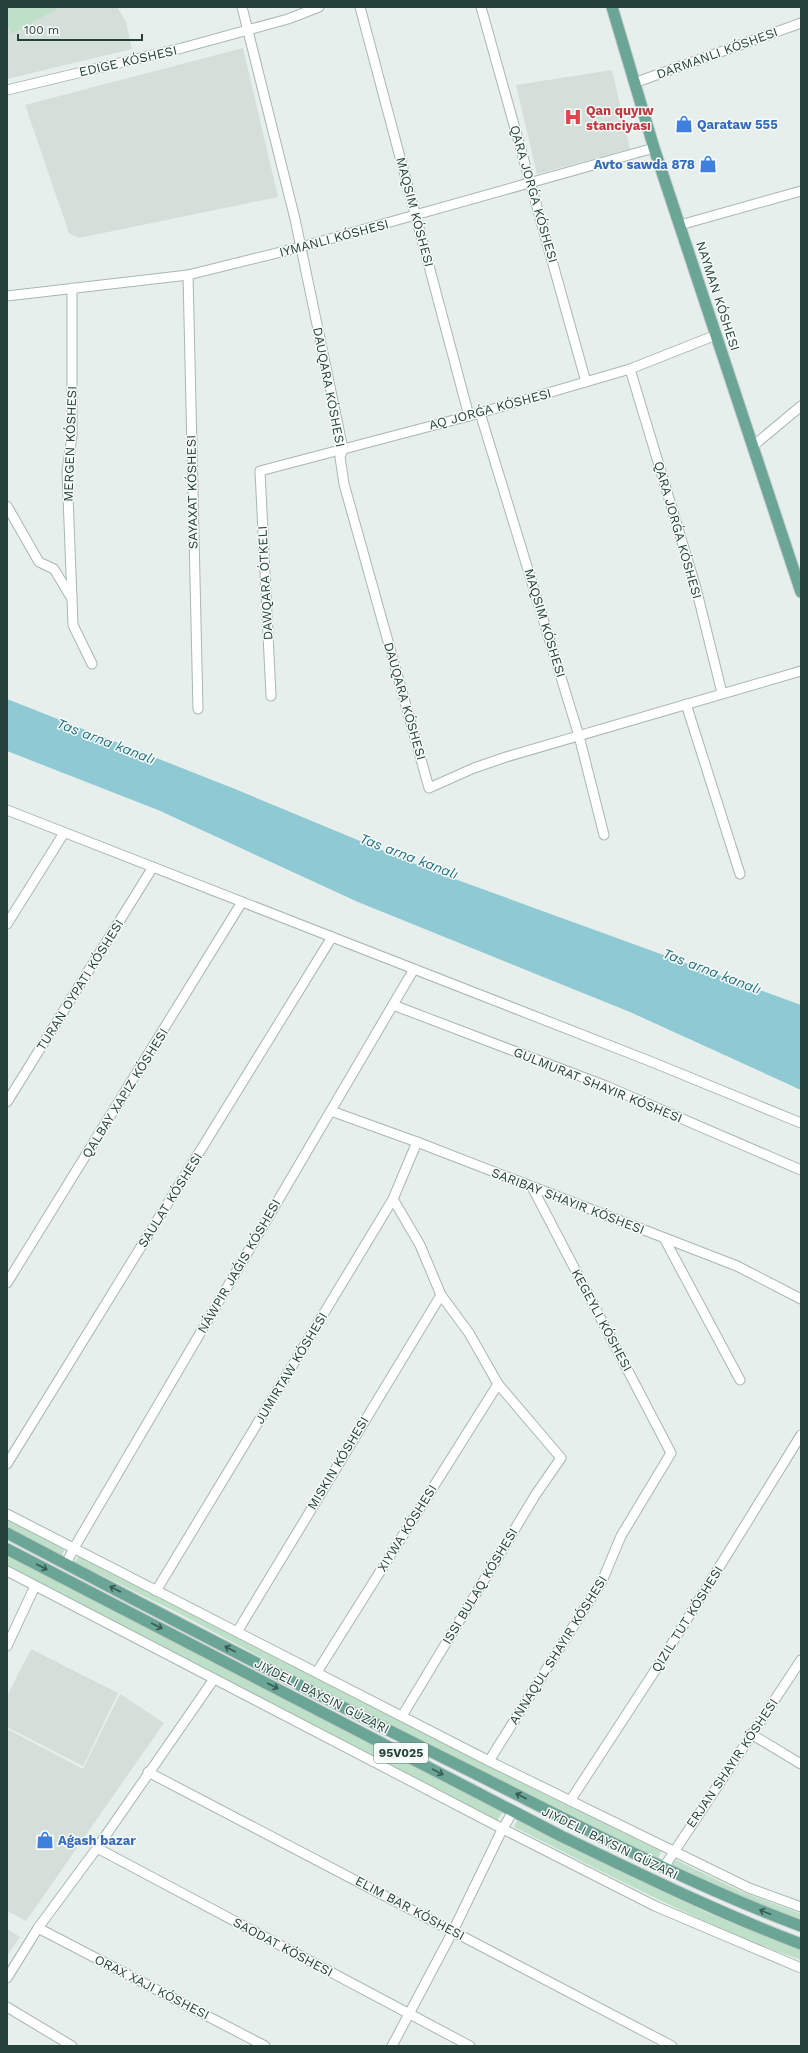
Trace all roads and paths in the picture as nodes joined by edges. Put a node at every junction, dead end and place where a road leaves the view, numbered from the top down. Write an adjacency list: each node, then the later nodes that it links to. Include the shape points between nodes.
1 (242, 7): 7 (street)
2 (319, 7): 7 (street, EDIGE KÓSHESI, via 288,20)
3 (360, 7): 13 (street)
4 (481, 7): 11 (street, QARA JORǴA KÓSHESI)
5 (612, 7): 8 (main road, NAYMAN KÓSHESI)
6 (801, 23): 8 (street)
7 (248, 30): 9 (street, EDIGE KÓSHESI); 15 (street, DAUQARA KÓSHESI)
8 (634, 83): 10 (main road, NAYMAN KÓSHESI)
9 (7, 90)
10 (654, 148): 11 (street); 14 (main road, NAYMAN KÓSHESI)
11 (531, 183): 13 (street); 21 (street, QARA JORǴA KÓSHESI)
12 (801, 191): 14 (street)
13 (416, 215): 15 (street); 24 (street)
14 (680, 225): 19 (main road, NAYMAN KÓSHESI)
15 (301, 247): 16 (street); 26 (street, DAUQARA KÓSHESI)
16 (188, 275): 17 (street); 37 (street, SAYAXAT KÓSHESI)
17 (72, 288): 18 (street); 31 (street, MERGEN KÓSHESI, via 72,436 67,471)
18 (7, 296)
19 (716, 335): 20 (street, AQ JORǴA KÓSHESI); 25 (main road, NAYMAN KÓSHESI)
20 (630, 369): 21 (street, AQ JORǴA KÓSHESI); 34 (street, QARA JORǴA KÓSHESI, via 696,588)
21 (586, 382): 23 (street, AQ JORǴA KÓSHESI)
22 (801, 406): 25 (street)
23 (480, 413): 24 (street, AQ JORǴA KÓSHESI); 38 (street)
24 (469, 416): 26 (street, AQ JORǴA KÓSHESI)
25 (753, 446): 29 (main road, NAYMAN KÓSHESI)
26 (344, 448): 27 (street, AQ JORǴA KÓSHESI); 38 (street, DAUQARA KÓSHESI, via 340,457 344,484 429,788 474,768)
27 (260, 471): 35 (street, DAWQARA ÓTKELI)
28 (7, 506): 31 (street, via 39,562 54,569)
29 (798, 576): 30 (main road, NAYMAN KÓSHESI)
30 (801, 592)
31 (72, 599): 32 (street, MERGEN KÓSHESI, via 73,625)
32 (92, 664)
33 (801, 671): 34 (street)
34 (722, 693): 36 (street)
35 (271, 696)
36 (686, 704): 38 (street); 43 (street)
37 (198, 709)
38 (579, 736): 41 (street)
39 (7, 810): 40 (street)
40 (64, 832): 42 (street); 45 (street)
41 (604, 835)
42 (152, 867): 44 (street); 49 (street)
43 (740, 874)
44 (242, 902): 46 (street); 57 (street)
45 (7, 924)
46 (332, 937): 47 (street); 63 (street, SAULAT KÓSHESI)
47 (414, 969): 48 (street); 51 (street)
48 (393, 1005): 50 (street); 53 (street, via 606,1086)
49 (7, 1102)
50 (331, 1111): 52 (street); 66 (street)
51 (801, 1123)
52 (417, 1142): 54 (street); 55 (street)
53 (801, 1170)
54 (532, 1187): 56 (street); 79 (street, KEGEYLI KÓSHESI, via 671,1453 621,1536 603,1579)
55 (393, 1199): 58 (street, via 420,1245); 71 (street)
56 (664, 1238): 59 (street, via 736,1266); 60 (street)
57 (7, 1283)
58 (441, 1295): 61 (street, via 469,1333); 72 (street, MISKIN KÓSHESI)
59 (801, 1299)
60 (740, 1380)
61 (498, 1384): 75 (street, XIYWA KÓSHESI); 77 (street, via 561,1458 532,1500)
62 (801, 1435): 82 (street, via 658,1666)
63 (7, 1464)
64 (7, 1514): 66 (street)
65 (7, 1533): 68 (main road, 95V025)
66 (74, 1548): 68 (street); 71 (street)
67 (7, 1549): 83 (main road, 95V025, one-way to 83)
68 (66, 1564): 87 (main road, 95V025, one-way to 68, via 342,1707)
69 (7, 1571): 70 (street)
70 (35, 1586): 73 (street); 76 (street)
71 (156, 1591): 72 (street)
72 (237, 1632): 75 (street)
73 (7, 1646)
74 (801, 1660): 78 (street)
75 (317, 1672): 77 (street)
76 (214, 1679): 81 (street); 84 (street)
77 (402, 1716): 79 (street)
78 (751, 1734): 80 (street); 86 (street)
79 (489, 1761): 82 (street)
80 (801, 1764)
81 (148, 1772): 85 (street); 91 (street, ELIM BAR KÓSHESI)
82 (570, 1801): 86 (street)
83 (513, 1811): 84 (street); 92 (main road, 95V025, via 652,1880)
84 (503, 1829): 91 (street); 93 (street, via 655,1906)
85 (96, 1848): 90 (street); 96 (street, SAODAT KÓSHESI)
86 (673, 1852): 87 (street); 88 (street, via 749,1888)
87 (664, 1867): 89 (main road, 95V025, one-way to 87, via 743,1904)
88 (801, 1907)
89 (801, 1926)
90 (38, 1928): 94 (street); 98 (street)
91 (453, 1931): 96 (street); 101 (street, ELIM BAR KÓSHESI)
92 (801, 1944)
93 (801, 1968)
94 (7, 1978)
95 (7, 2007): 97 (street)
96 (410, 2014): 99 (street); 100 (street, SAODAT KÓSHESI)
97 (72, 2046)
98 (265, 2046)
99 (392, 2046)
100 (470, 2046)
101 (672, 2046)

